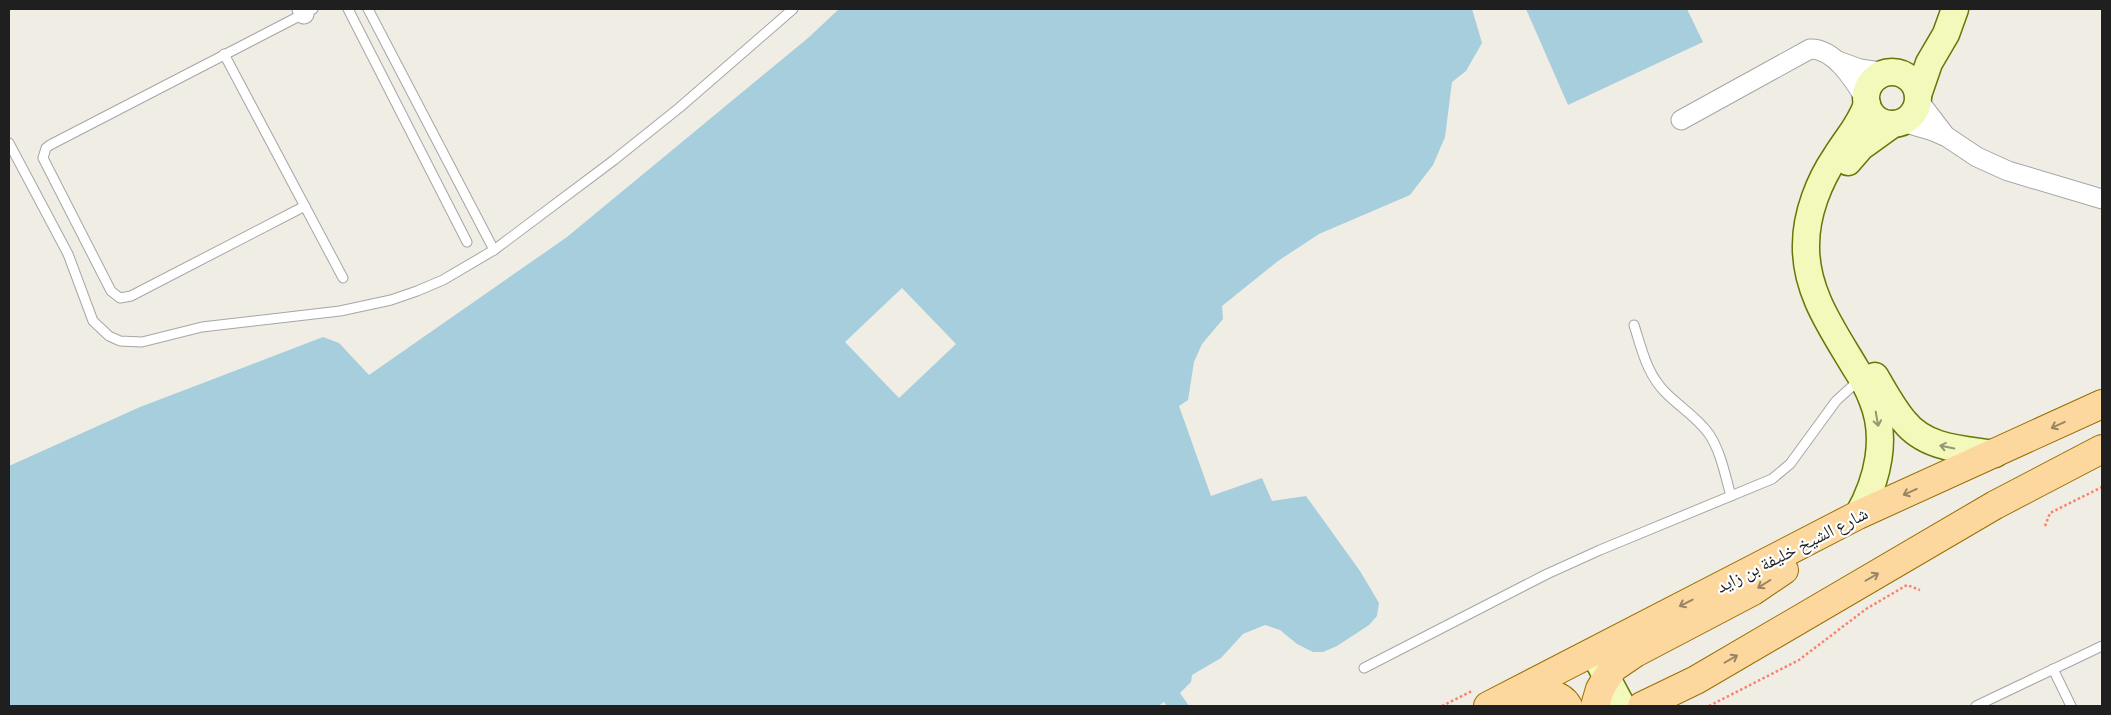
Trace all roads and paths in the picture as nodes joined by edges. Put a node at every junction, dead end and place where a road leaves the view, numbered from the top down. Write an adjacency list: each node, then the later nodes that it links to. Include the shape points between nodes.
1 (348, 9): 18 (lane)
2 (368, 9): 19 (lane)
3 (793, 9): 19 (lane, via 679,108)
4 (1942, 9): 9 (street, via 1930,34 1906,61)
5 (1955, 9): 10 (street, via 1946,34 1929,63)
6 (306, 10): 7 (lane)
7 (224, 54): 17 (lane); 17 (lane, via 50,144 44,153 44,164 110,291 120,298 132,296)
8 (1834, 59): 9 (street, via 1860,69); 11 (street, via 1852,78); 12 (street, via 1820,50 1810,49)
9 (1889, 72): 10 (street, via 1899,73 1912,81); 11 (street, via 1871,82)
10 (1918, 98): 13 (street, via 1911,116); 14 (street)
11 (1867, 102): 13 (street, via 1876,118 1884,123); 22 (street, via 1859,124 1819,186 1806,243 1808,274 1818,305)
12 (1681, 120)
13 (1897, 123): 14 (street, via 1917,126); 25 (street, one-way to 13, via 1939,445 1911,429 1839,317 1826,284 1823,229 1832,195 1853,155 1870,139)
14 (1947, 137): 16 (street, via 1992,165)
15 (9, 142): 19 (lane, via 68,254 93,321 100,330 120,341 142,342 202,327 366,307 443,280)
16 (2102, 198)
17 (305, 206): 20 (lane)
18 (467, 242)
19 (494, 250)
20 (343, 278)
21 (1634, 325): 28 (lane, via 1654,379 1714,442)
22 (1861, 378): 28 (lane, via 1836,401 1782,472); 30 (street, one-way to 30, via 1872,398 1880,437 1873,486)
23 (2102, 404): 25 (main road, شارع الشيخ خليفة بن زايد, one-way to 25)
24 (2102, 449): 29 (main road)
25 (1996, 454): 30 (main road, شارع الشيخ خليفة بن زايد, one-way to 30)
26 (2102, 467): 29 (main road)
27 (2102, 487): 31 (path, via 2050,513)
28 (1731, 496): 36 (lane, via 1653,526 1574,562)
29 (1995, 506): 39 (main road, one-way to 29)
30 (1858, 515): 32 (main road, شارع الشيخ خليفة بن زايد)
31 (2045, 526)
32 (1812, 539): 35 (main road, شارع الشيخ خليفة بن زايد, one-way to 35); 38 (main road, one-way to 38, via 1789,565 1765,584 1635,653)
33 (1920, 590): 47 (path, via 1907,585 1866,609 1799,660)
34 (2102, 646): 37 (lane)
35 (1592, 652): 38 (street); 40 (main road, شارع الشيخ خليفة بن زايد)
36 (1364, 668)
37 (2052, 669): 48 (lane); 49 (lane)
38 (1606, 676): 43 (main road); 44 (street)
39 (1696, 680): 45 (main road); 46 (main road)
40 (1518, 690): 41 (main road, شارع الشيخ خليفة بن زايد); 42 (main road, via 1556,695 1563,698)
41 (1488, 706)
42 (1568, 706)
43 (1595, 706)
44 (1622, 706)
45 (1642, 706)
46 (1680, 706)
47 (1709, 706)
48 (1976, 706)
49 (2071, 706)

